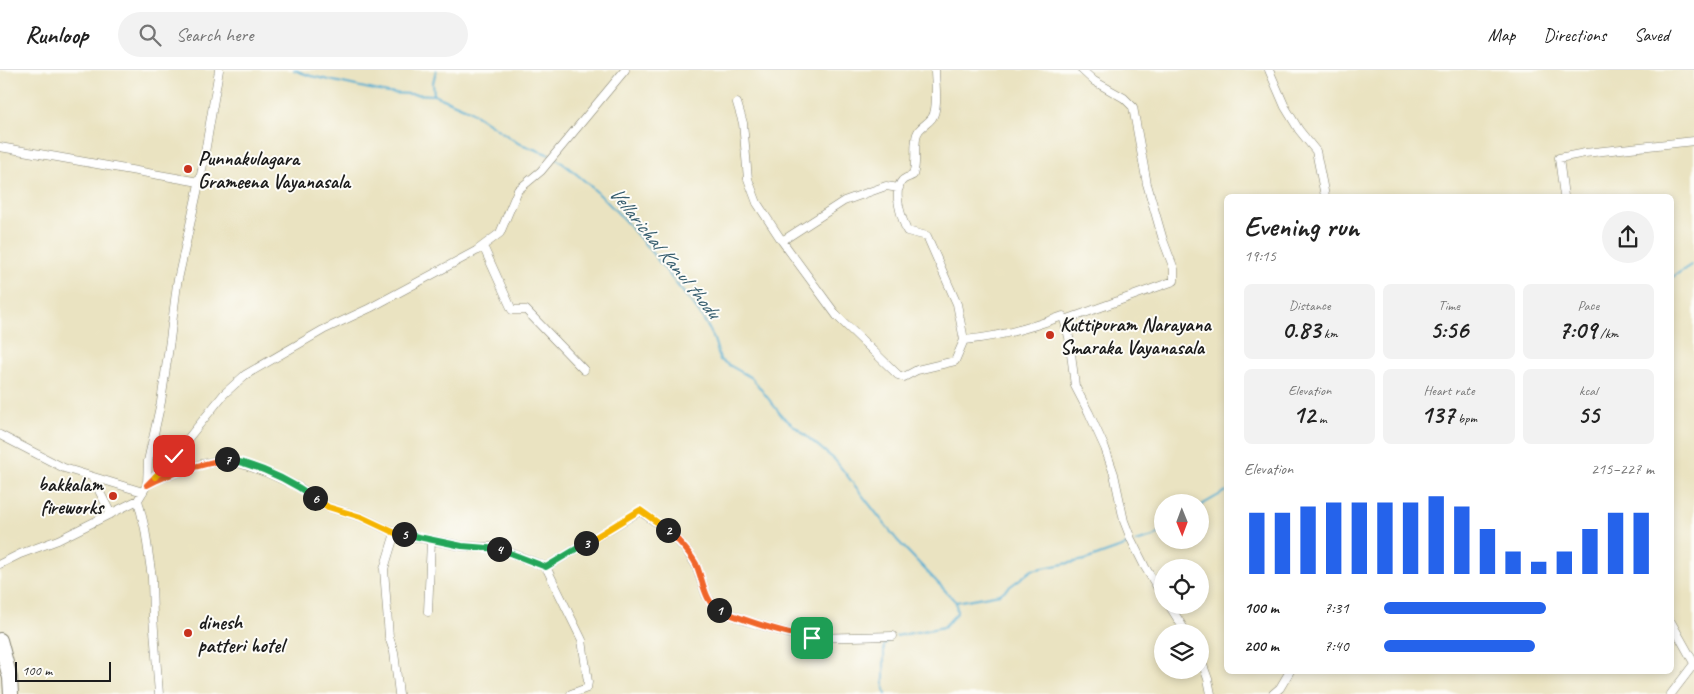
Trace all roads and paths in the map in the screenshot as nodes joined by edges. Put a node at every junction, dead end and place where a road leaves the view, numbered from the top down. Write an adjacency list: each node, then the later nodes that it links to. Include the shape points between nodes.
1 (219, 70): 9 (street)
2 (625, 70): 14 (street, via 541,171 518,190 500,233)
3 (934, 70): 10 (street, via 935,108 916,138 916,167 912,175 902,180)
4 (1082, 70): 15 (street, via 1133,107 1147,184 1174,270 1174,281)
5 (1269, 70): 11 (street, via 1285,107 1316,151)
6 (737, 103): 13 (street, via 743,123 748,178 757,203)
7 (1694, 142): 12 (street, via 1559,158)
8 (0, 147): 9 (street)
9 (199, 182): 20 (street, via 177,284)
10 (899, 188): 13 (street, via 886,186 844,201); 16 (street, via 902,220 907,230 927,236 957,304)
11 (1324, 194)
12 (1564, 194)
13 (782, 241): 16 (street, via 837,316 898,375 904,377 917,370 955,361)
14 (483, 246): 17 (street, via 512,310 526,310); 20 (street, via 245,374 224,394)
15 (1065, 320): 16 (street, via 1063,316 1002,335); 27 (street, via 1075,386 1108,456 1131,539)
16 (964, 340)
17 (584, 370)
18 (0, 435): 19 (street, via 64,468)
19 (92, 477): 20 (street); 22 (street)
20 (145, 489): 21 (street); 23 (street, via 158,479 228,459 299,487 328,507 361,517)
21 (138, 500): 22 (street); 36 (street, via 152,578)
22 (111, 514): 25 (street)
23 (395, 533): 24 (street); 37 (street, via 384,569 389,637)
24 (431, 540): 26 (street, via 462,546 496,547); 28 (street)
25 (0, 564)
26 (546, 567): 30 (street, via 640,510 669,531 687,551 696,565 707,597 716,608 747,621 812,638); 38 (street, via 582,640 587,688)
27 (1154, 583)
28 (428, 612)
29 (1674, 627): 32 (street)
30 (893, 636)
31 (0, 640): 35 (highway)
32 (1694, 664): 41 (street)
33 (1288, 674): 40 (street)
34 (1208, 679): 39 (street)
35 (11, 694)
36 (159, 694)
37 (399, 694)
38 (571, 694)
39 (1211, 694)
40 (1273, 694)
41 (1671, 694)

